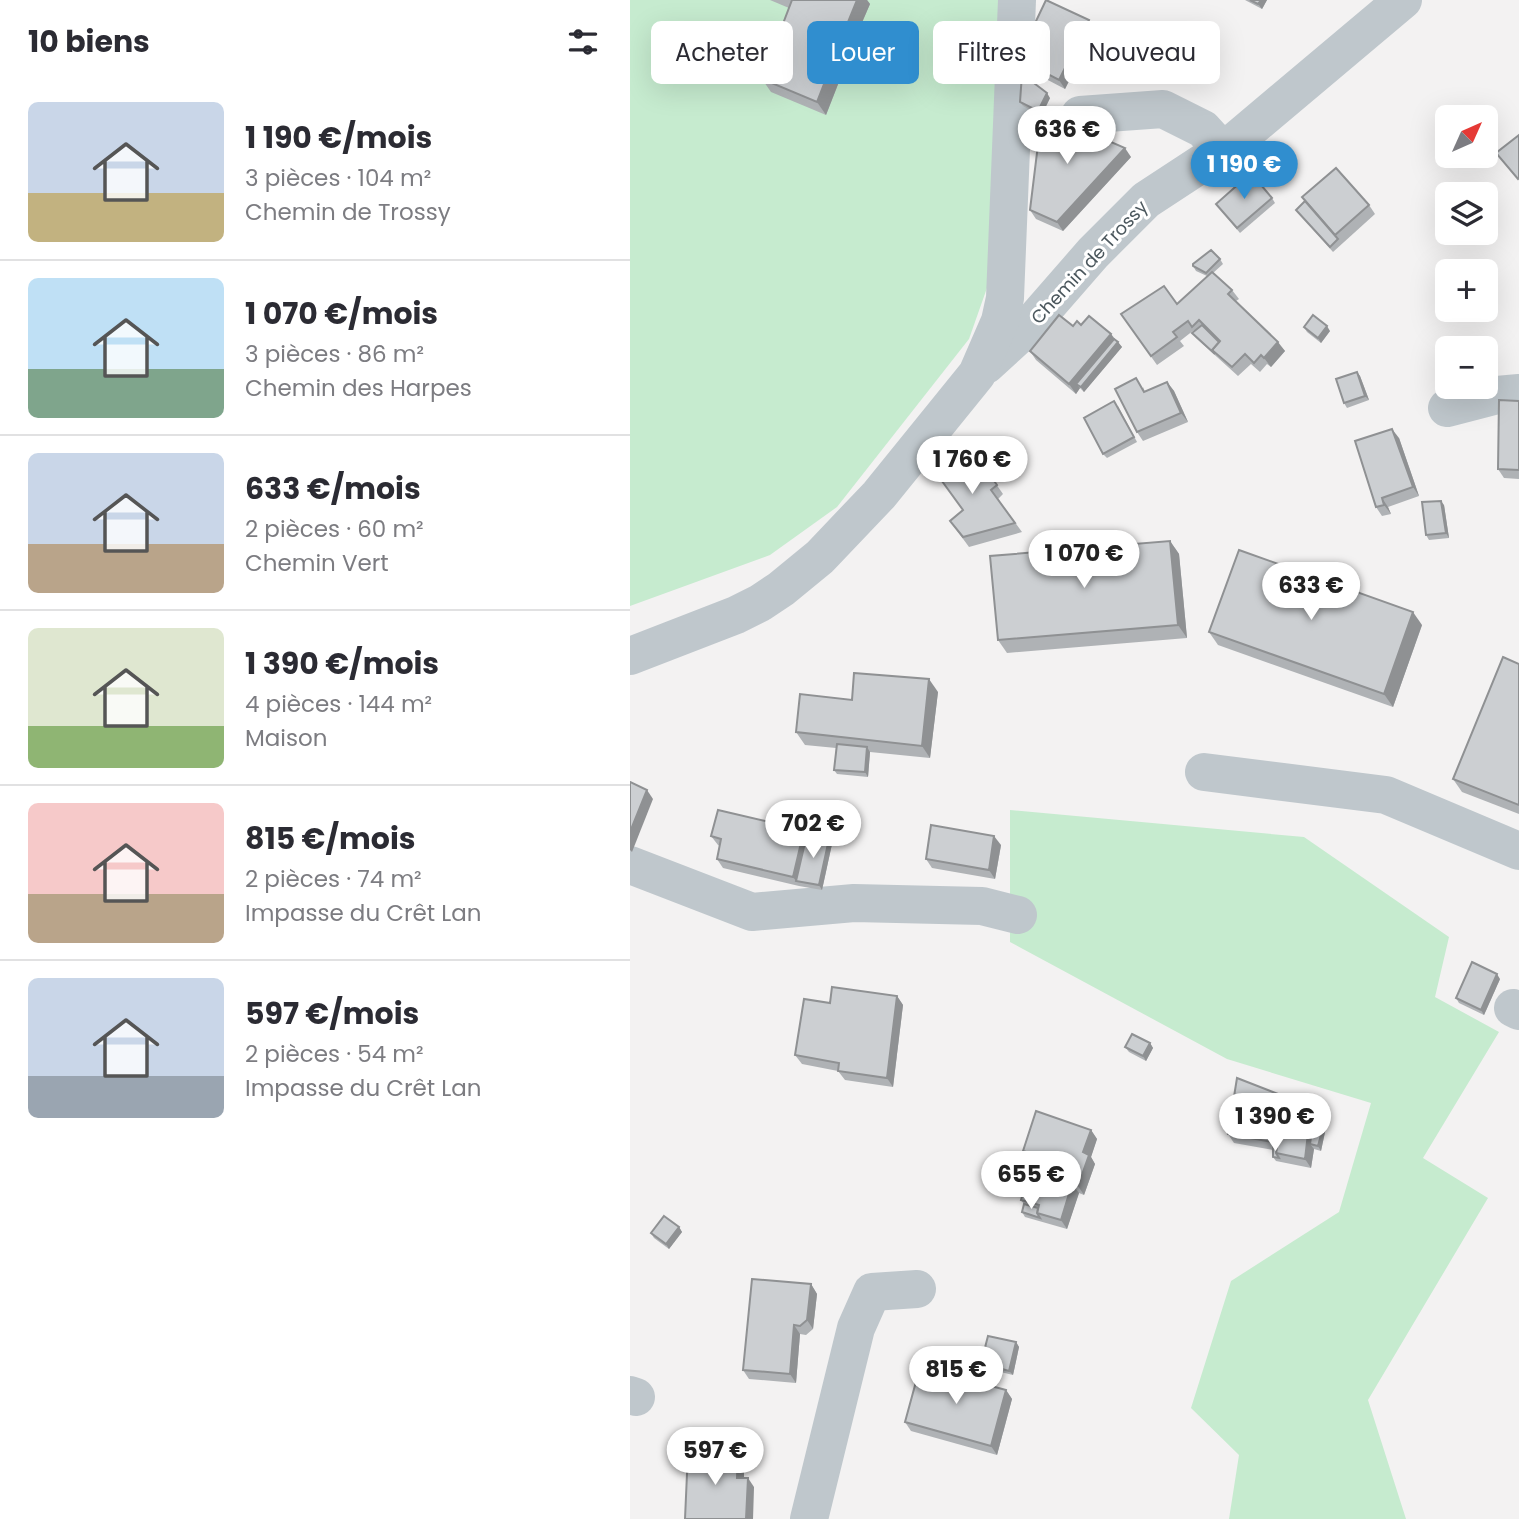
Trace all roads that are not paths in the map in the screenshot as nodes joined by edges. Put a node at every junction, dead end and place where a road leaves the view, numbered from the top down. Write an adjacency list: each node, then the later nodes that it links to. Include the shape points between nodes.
1 (1017, 0): 5 (street, via 1005,298)
2 (1403, 0): 4 (street, Chemin de Trossy)
3 (1080, 115): 4 (street, via 1163,109 1203,129)
4 (1223, 150): 5 (street, Chemin de Trossy, via 1146,200 1032,323)
5 (977, 374): 8 (street, via 879,495 800,574 736,615)
6 (1519, 393): 7 (street)
7 (1447, 408)
8 (630, 656)
9 (1204, 772): 10 (street, via 1386,795)
10 (1519, 851)
11 (630, 865): 12 (street, via 752,912 854,903 982,906)
12 (1018, 915)
13 (917, 1289): 14 (street, via 872,1292 856,1328)
14 (808, 1519)

